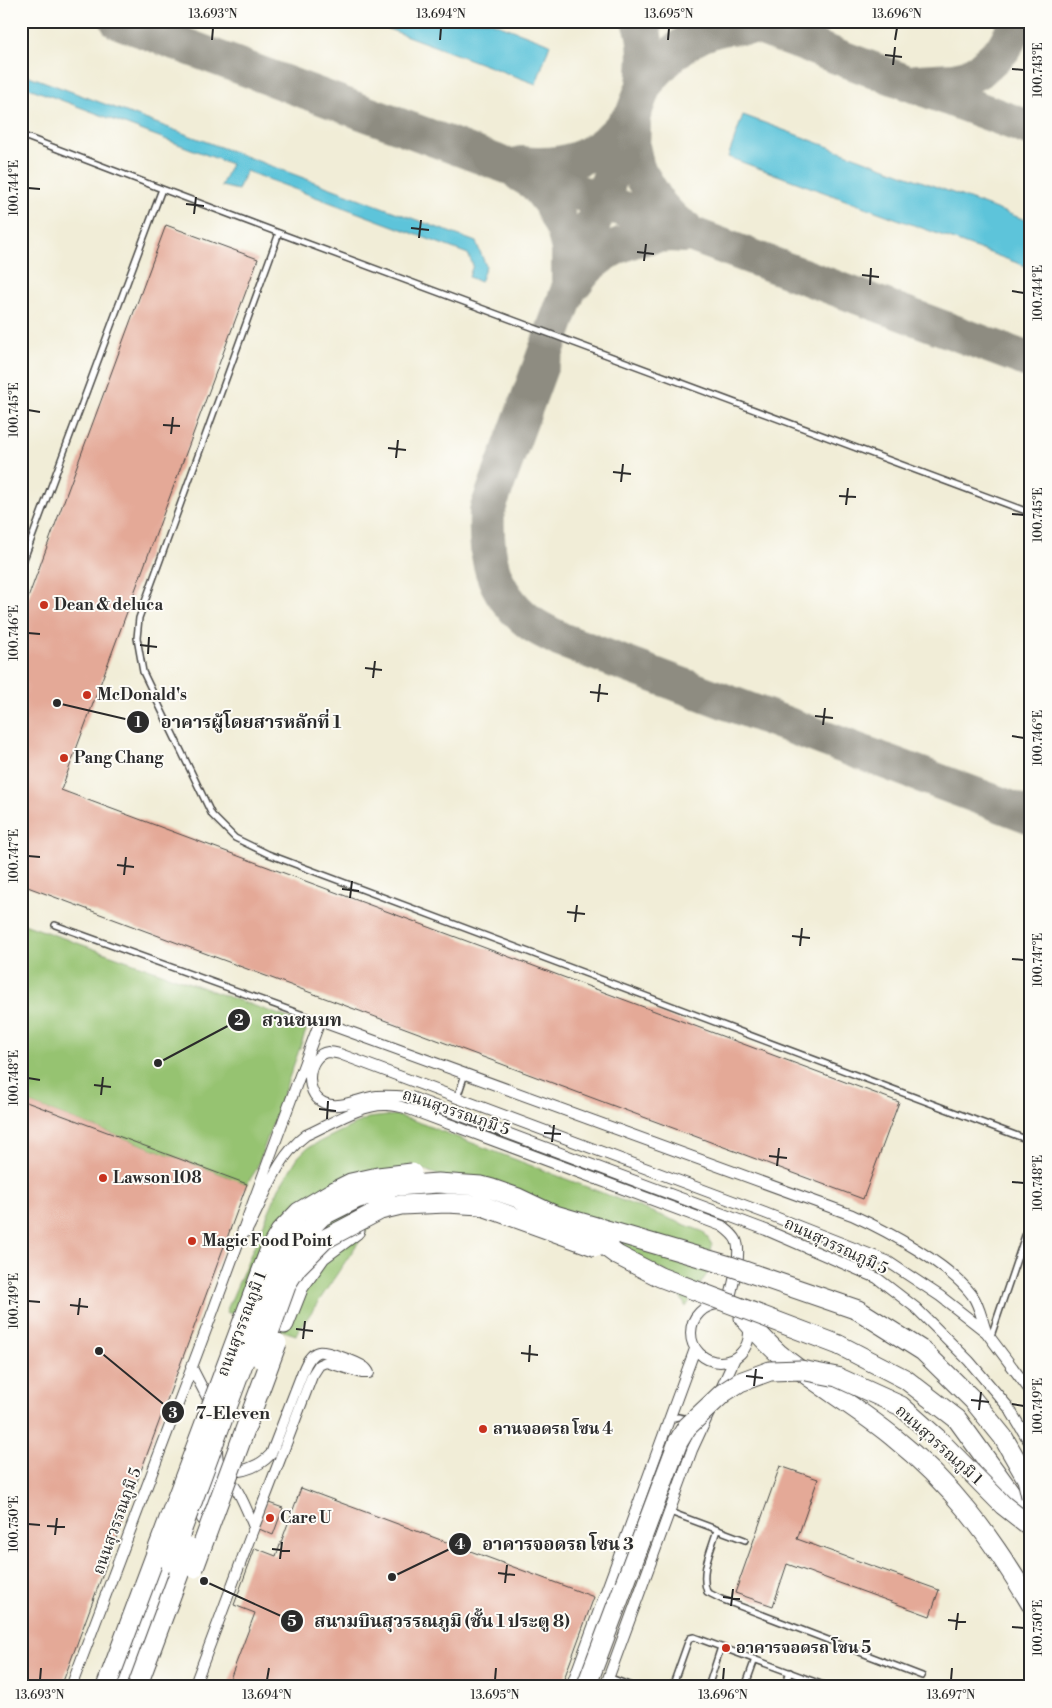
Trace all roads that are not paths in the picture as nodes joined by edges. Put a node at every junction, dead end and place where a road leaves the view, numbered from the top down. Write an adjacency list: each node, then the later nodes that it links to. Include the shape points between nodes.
1 (21, 135): 2 (lane)
2 (162, 189): 3 (lane); 5 (lane)
3 (279, 233): 4 (lane); 13 (lane, via 139,618 136,638 143,672 212,815 235,838 268,854)
4 (1031, 513)
5 (21, 568)
6 (55, 925): 7 (lane)
7 (320, 1021): 8 (street, ถนนสุวรรณภูมิ 5); 10 (street, ถนนสุวรรณภูมิ 5)
8 (309, 1048): 9 (street, ถนนสุวรรณภูมิ 5); 11 (street, ถนนสุวรรณภูมิ 5)
9 (311, 1068): 11 (street, ถนนสุวรรณภูมิ 5); 12 (street, ถนนสุวรรณภูมิ 5, via 322,1054 340,1054); 27 (street, ถนนสุวรรณภูมิ 5, via 311,1089 323,1103 332,1106 376,1096 411,1097 766,1230 877,1278 916,1308 969,1361 1009,1408)
10 (465, 1074): 12 (lane); 20 (street, ถนนสุวรรณภูมิ 5, via 872,1224 957,1279 974,1296)
11 (298, 1079): 17 (street, ถนนสุวรรณภูมิ 5)
12 (457, 1098): 20 (street, ถนนสุวรรณภูมิ 5, via 887,1261 940,1296)
13 (1031, 1141)
14 (552, 1214): 29 (highway, ถนนสุวรรณภูมิ 1, bridge, via 730,1266 858,1310 923,1351 974,1400 1004,1437 1027,1480); 49 (highway, ถนนสุวรรณภูมิ 1, bridge, via 481,1186 438,1183 397,1186 356,1199 322,1216 294,1244 278,1269); 52 (highway, ถนนสุวรรณภูมิ 1, bridge, via 480,1200 423,1199 390,1209 369,1220 321,1254 298,1286)
15 (1031, 1218): 20 (lane)
16 (617, 1255): 31 (highway, ถนนสุวรรณภูมิ 1, bridge, via 660,1277 840,1345 905,1378 957,1419); 48 (highway, ถนนสุวรรณภูมิ 1, bridge, via 556,1210 500,1182 476,1177 406,1173 378,1177 351,1183 299,1212 280,1232 270,1249); 50 (highway, ถนนสุวรรณภูมิ 1, bridge, via 480,1205 447,1203 401,1205 380,1210 325,1239 297,1267 287,1283)
17 (230, 1261): 18 (street, ถนนสุวรรณภูมิ 5, via 276,1172 296,1144 306,1135 352,1114 385,1105 409,1109 722,1226 736,1239 739,1253); 23 (street, ถนนสุวรรณภูมิ 5)
18 (728, 1306): 19 (street); 21 (street, via 718,1304 700,1312 694,1320 691,1334)
19 (744, 1318): 22 (street, via 748,1335 746,1344); 38 (highway, ถนนสุวรรณภูมิ 1, via 781,1355 920,1460 962,1502 1003,1557)
20 (988, 1334): 24 (street, ถนนสุวรรณภูมิ 5)
21 (695, 1349): 22 (street, via 709,1360 718,1362); 25 (street)
22 (735, 1358): 26 (street)
23 (191, 1366): 28 (street, via 217,1422 217,1460); 47 (street, ถนนสุวรรณภูมิ 5)
24 (1031, 1391)
25 (669, 1419): 26 (lane, via 690,1419); 36 (street)
26 (700, 1433): 30 (street)
27 (1031, 1444)
28 (222, 1471): 33 (street, via 237,1490); 33 (street, via 248,1469 261,1464 271,1454 302,1371 313,1355 327,1353 365,1367 370,1373 362,1374 326,1362 319,1365); 51 (street)
29 (1031, 1496)
30 (670, 1512): 34 (lane); 37 (street)
31 (1031, 1521)
32 (1031, 1526): 55 (highway, ถนนสุวรรณภูมิ 1, bridge, via 1003,1505 901,1406 837,1377 801,1370 770,1371 740,1382 723,1393 687,1427 678,1442)
33 (254, 1527): 53 (street)
34 (717, 1530): 35 (lane); 44 (lane, via 705,1570 703,1583 707,1592)
35 (744, 1540)
36 (622, 1550): 37 (lane); 39 (street)
37 (651, 1562): 40 (street)
38 (1031, 1604)
39 (590, 1636): 40 (lane); 54 (street)
40 (620, 1646): 45 (street)
41 (721, 1647): 42 (lane); 57 (lane, via 690,1638); 58 (lane)
42 (754, 1659): 43 (lane); 59 (lane)
43 (790, 1672): 46 (lane); 60 (lane)
44 (922, 1676)
45 (607, 1682): 56 (lane)
46 (820, 1685): 61 (lane)
47 (71, 1687)
48 (106, 1687)
49 (123, 1687)
50 (137, 1687)
51 (142, 1687)
52 (150, 1687)
53 (194, 1687)
54 (571, 1687)
55 (586, 1687)
56 (634, 1687)
57 (672, 1687)
58 (708, 1687)
59 (745, 1687)
60 (784, 1687)
61 (829, 1687)

